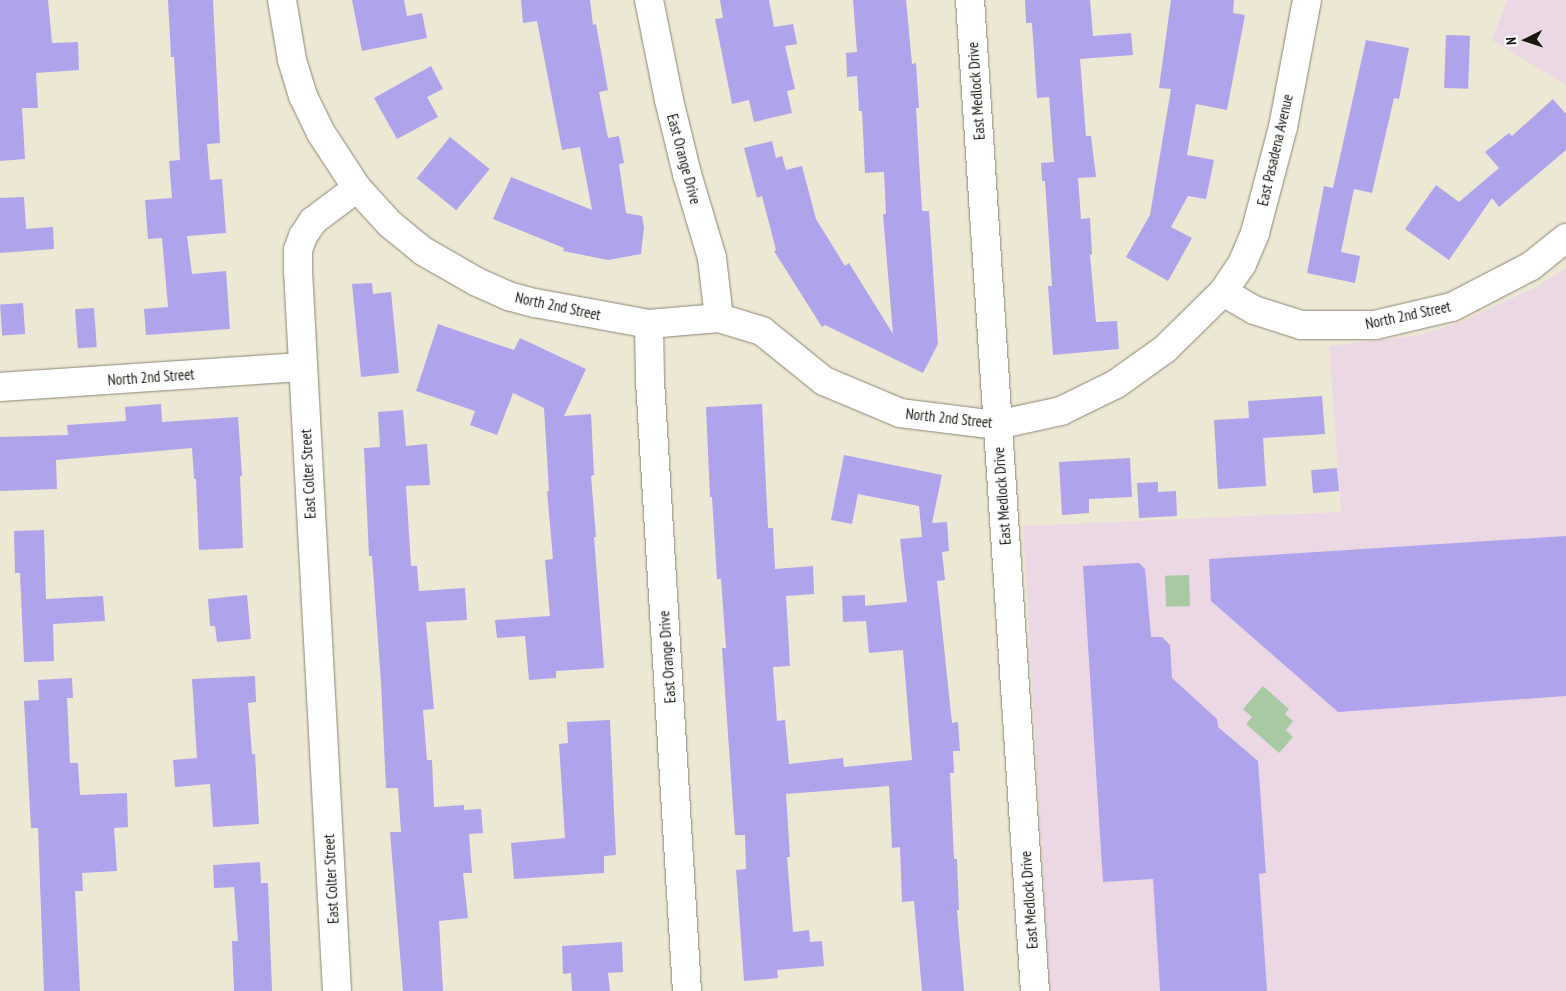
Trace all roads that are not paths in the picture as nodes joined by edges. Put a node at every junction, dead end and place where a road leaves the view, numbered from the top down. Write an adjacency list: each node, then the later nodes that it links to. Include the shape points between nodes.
1 (282, 0): 5 (street, via 292,60 303,96 321,133)
2 (649, 0): 8 (street, East Orange Drive, via 687,174 712,258)
3 (970, 0): 12 (street, East Medlock Drive)
4 (1306, 0): 7 (street, East Pasadena Avenue, via 1283,127 1255,233 1242,264)
5 (357, 188): 9 (street, North 2nd Street, via 390,224 423,251 476,282 535,303); 10 (street, East Colter Street, via 313,221 298,250)
6 (1566, 238): 7 (street, North 2nd Street, via 1531,266 1452,307 1375,325 1301,325 1254,310)
7 (1223, 292): 12 (street, North 2nd Street, via 1165,349 1116,384 1061,411)
8 (719, 318): 9 (street, North 2nd Street); 12 (street, North 2nd Street, via 762,330 824,382 900,413)
9 (649, 324): 14 (street, East Orange Drive, via 650,391)
10 (302, 367): 11 (street, North 2nd Street); 13 (street, East Colter Street)
11 (0, 388)
12 (997, 425): 15 (street, East Medlock Drive)
13 (337, 991)
14 (687, 991)
15 (1035, 991)

